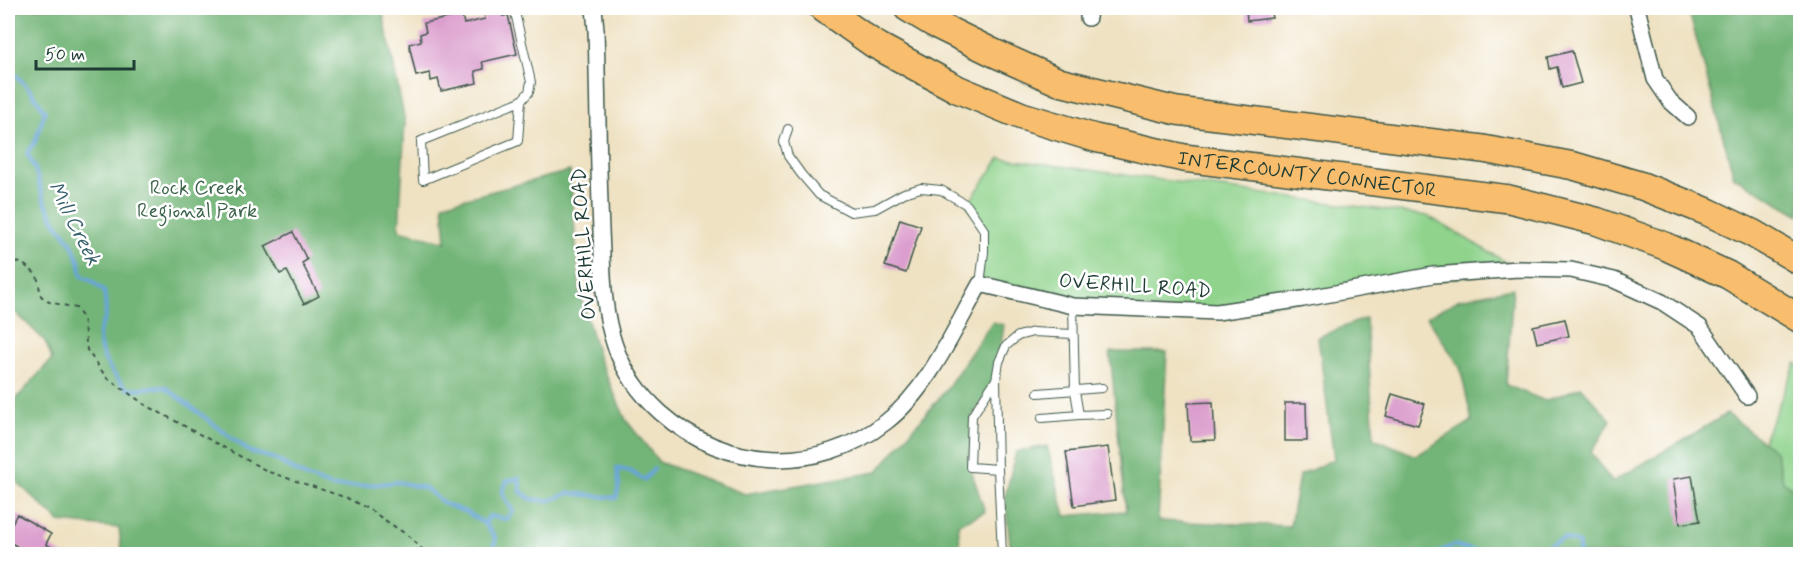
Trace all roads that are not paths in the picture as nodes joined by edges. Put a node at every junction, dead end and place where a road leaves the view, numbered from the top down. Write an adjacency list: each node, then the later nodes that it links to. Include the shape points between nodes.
1 (514, 8): 6 (lane, via 531,82)
2 (594, 8): 10 (street, OVERHILL ROAD, via 603,288 610,330 638,388 653,406 687,433 725,450 764,459 808,457 857,441 888,421 924,382)
3 (823, 8): 12 (highway, INTERCOUNTY CONNECTOR, via 874,44 957,89 1022,116 1184,158 1509,199 1596,221 1728,275)
4 (908, 8): 9 (highway, via 933,24 1059,82 1178,111 1483,149 1574,166 1642,186 1708,212)
5 (1637, 8): 7 (street, via 1655,79 1670,101)
6 (521, 101): 6 (lane, via 421,141 423,180 518,141)
7 (1688, 117)
8 (788, 129): 10 (lane, via 784,142 788,156 801,174 819,195 851,212 875,209 904,192 921,188 941,190 967,205 984,230)
9 (1800, 261)
10 (980, 284): 11 (street, OVERHILL ROAD)
11 (1073, 306): 13 (lane); 18 (street, OVERHILL ROAD, via 1217,312 1433,275 1571,270 1614,280 1662,302 1700,327)
12 (1800, 319)
13 (1073, 334): 14 (lane, via 1033,332 1018,336 1006,346); 16 (lane)
14 (996, 380): 22 (lane); 22 (lane, via 972,416 970,467)
15 (1102, 388): 16 (lane)
16 (1075, 391): 17 (lane); 20 (lane)
17 (1038, 393)
18 (1747, 396)
19 (1107, 414): 20 (lane)
20 (1079, 415): 21 (lane)
21 (1042, 418)
22 (998, 469): 23 (lane)
23 (1002, 555)

